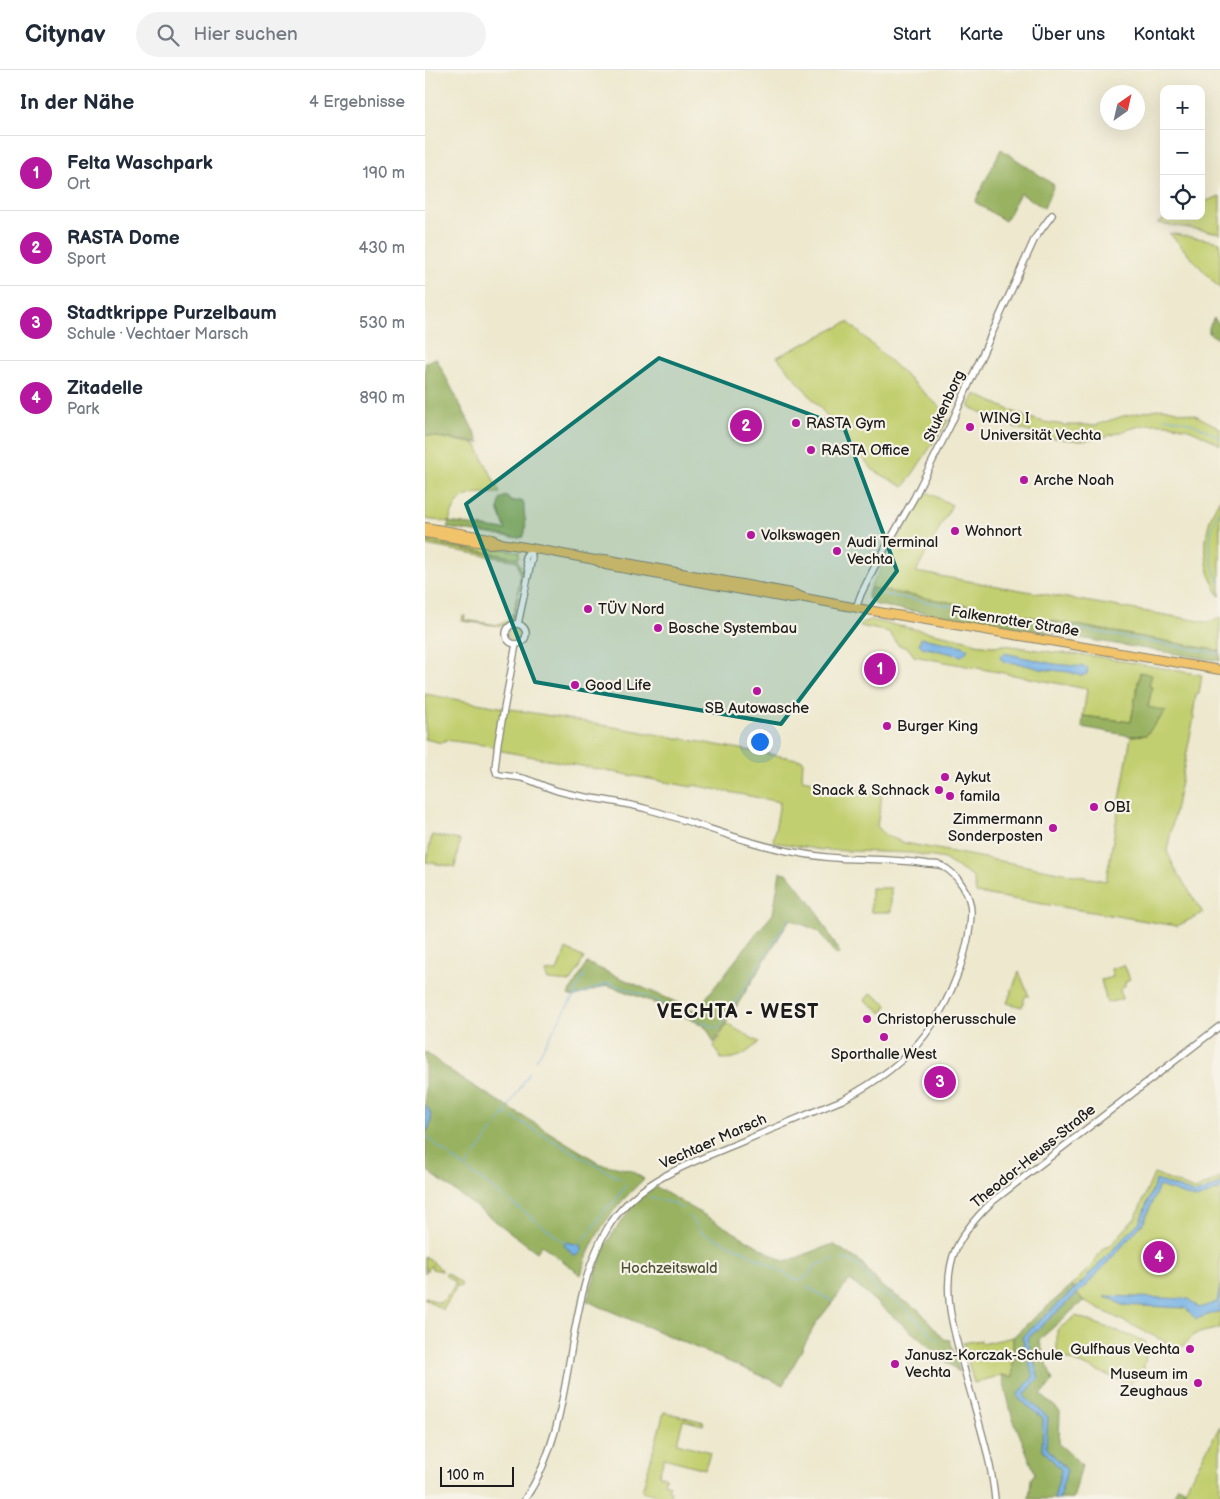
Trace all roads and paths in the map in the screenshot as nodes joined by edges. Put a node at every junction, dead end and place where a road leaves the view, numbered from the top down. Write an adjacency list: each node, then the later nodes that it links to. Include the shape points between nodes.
1 (1052, 215): 6 (street, Stukenborg, via 1035,238 949,426)
2 (425, 527): 4 (main road, Falkenrotter Straße)
3 (425, 533): 4 (main road, Falkenrotter Straße, via 489,544)
4 (501, 543): 5 (main road, Falkenrotter Straße)
5 (531, 548): 6 (main road, Falkenrotter Straße, via 595,560 615,560); 7 (street, via 525,557 528,572)
6 (856, 608): 9 (main road, Falkenrotter Straße)
7 (518, 624): 8 (street, via 525,629 526,636); 8 (street, via 509,627 506,633 509,641)
8 (516, 644): 11 (street, Vechtaer Marsch, via 498,742 497,774 563,792 632,805 789,852 834,858 910,860 944,867 960,882 969,897 971,911 961,962 941,1009 925,1036 893,1067 842,1100 659,1178 619,1212 607,1228 585,1284 561,1411 551,1446)
9 (1220, 670)
10 (1220, 1026): 12 (street, Theodor-Heuss-Straße, via 993,1201 974,1220 958,1244 951,1268 949,1308 993,1476)
11 (525, 1499)
12 (995, 1499)

